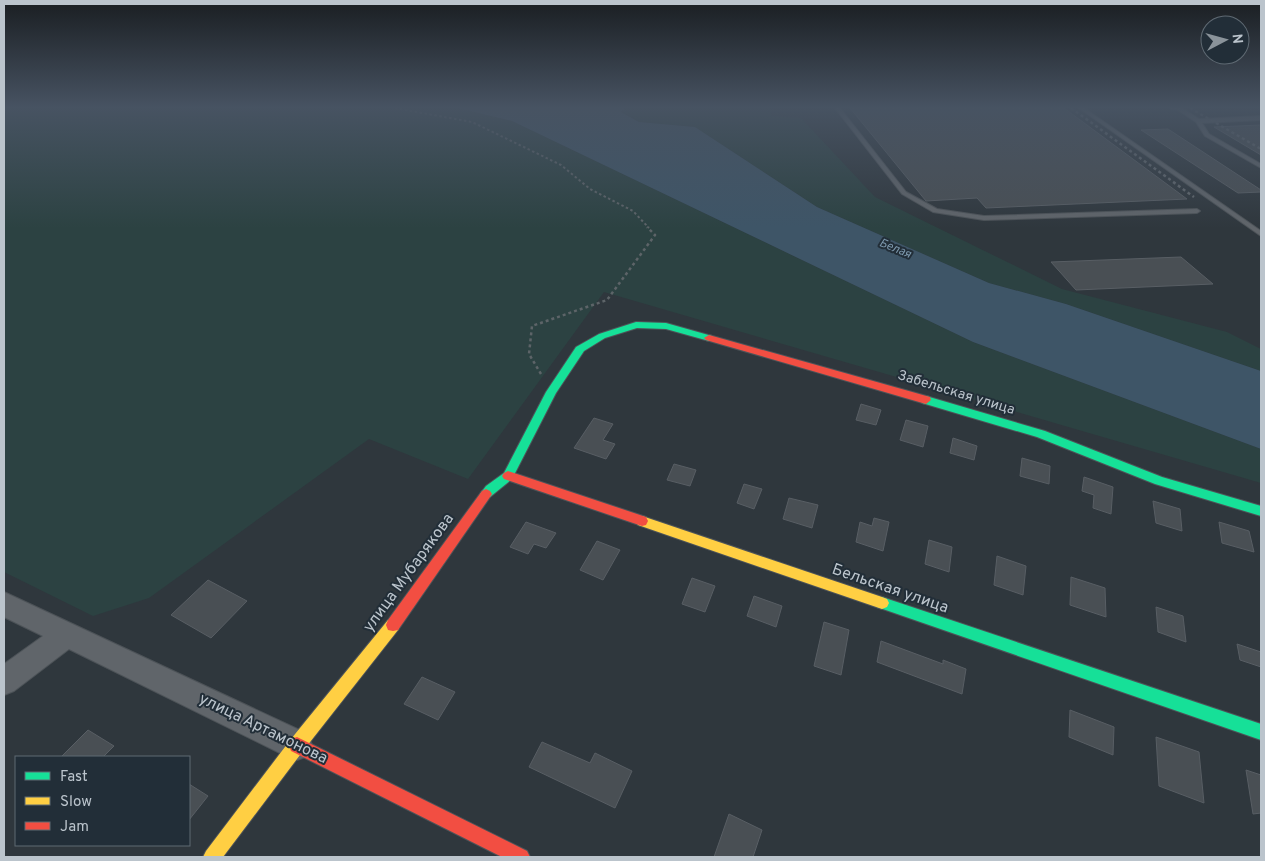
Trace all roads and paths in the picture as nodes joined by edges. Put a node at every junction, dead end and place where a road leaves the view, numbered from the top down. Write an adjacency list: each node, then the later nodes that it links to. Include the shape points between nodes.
1 (526, 148): 9 (path, via 561,165 590,189 633,211 655,234 607,300 532,326 528,354)
2 (869, 148): 6 (lane, via 904,193 935,211 984,218)
3 (1138, 148): 7 (lane)
4 (1230, 148): 5 (lane)
5 (1261, 166)
6 (1197, 212)
7 (1261, 234)
8 (636, 325): 9 (street, улица Мубарякова, via 602,336 580,349); 11 (street, Забельская улица, via 666,326 1022,428 1159,481)
9 (552, 392): 10 (street, улица Мубарякова)
10 (508, 476): 15 (street, Бельская улица); 16 (street, улица Мубарякова, via 490,489 380,642)
11 (1261, 511)
12 (4, 604): 13 (street, улица Артамонова)
13 (67, 634): 14 (street); 16 (street, улица Артамонова)
14 (4, 681)
15 (1261, 732)
16 (297, 745): 17 (street, улица Мубарякова); 18 (street, улица Артамонова)
17 (212, 857)
18 (521, 857)

